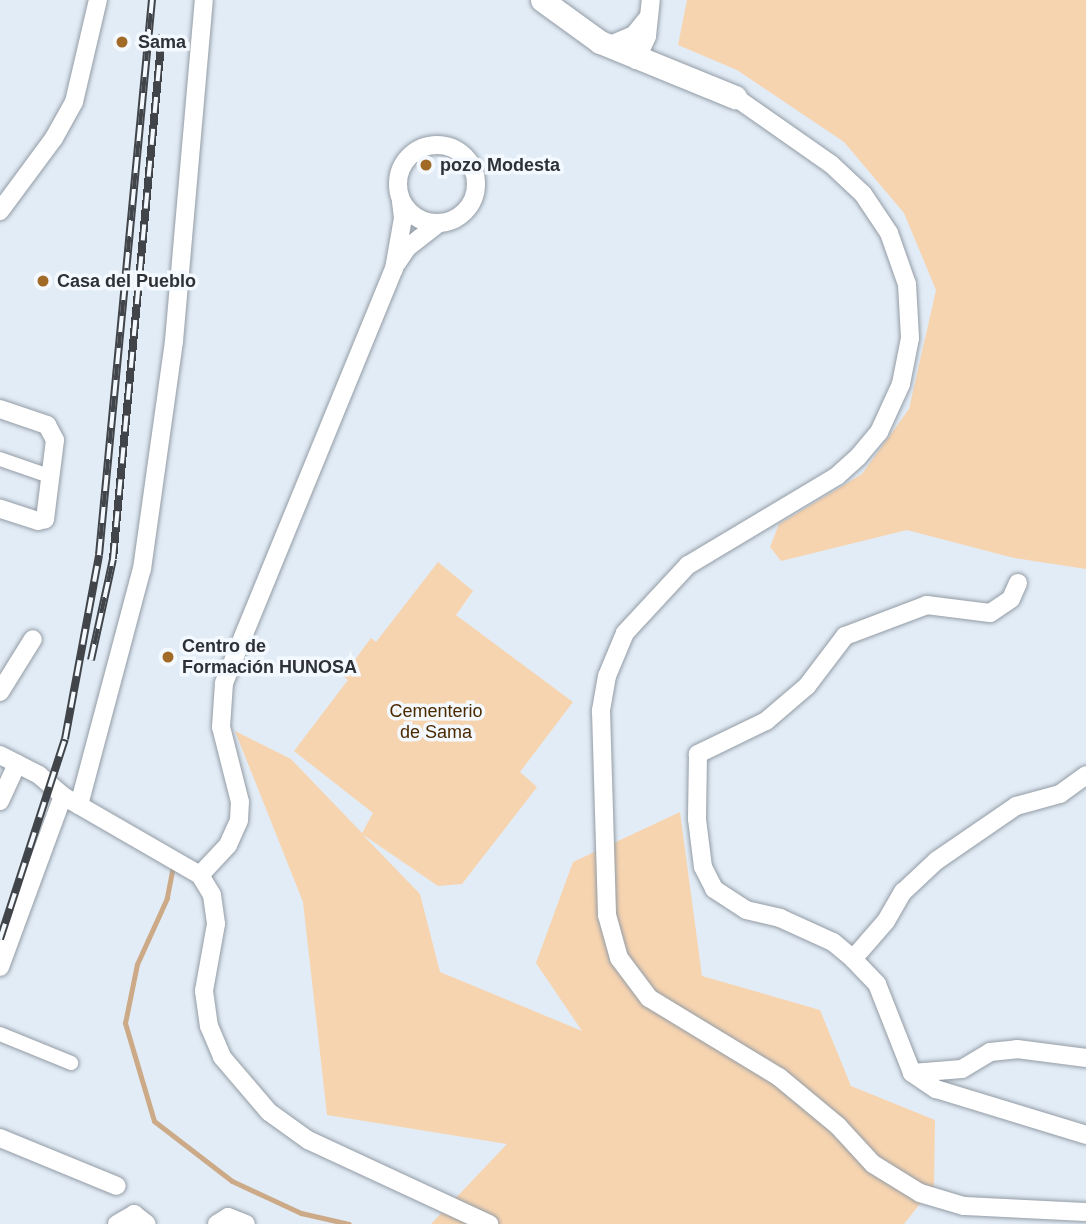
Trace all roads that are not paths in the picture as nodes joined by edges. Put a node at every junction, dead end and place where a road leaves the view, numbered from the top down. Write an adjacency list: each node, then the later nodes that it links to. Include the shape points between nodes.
1 (204, 0): 25 (street, via 174,341 142,569)
2 (542, 0): 6 (street)
3 (91, 1): 11 (street, via 74,102 54,138)
4 (650, 6): 5 (street); 6 (street, via 634,36)
5 (647, 36): 7 (street); 8 (street)
6 (608, 46): 7 (street)
7 (636, 60): 8 (street)
8 (666, 71): 9 (street)
9 (735, 97): 37 (street, via 832,165 863,194 889,233 908,284 910,338 901,384 879,432 858,457 837,476 688,565 625,633 607,676 601,711 607,915 619,958 649,998 779,1077 838,1126 873,1164 920,1193 964,1206)
10 (401, 201): 12 (street, via 410,213); 12 (street, via 400,170 415,152 436,145 465,156 475,176 474,199 466,212); 13 (street, via 403,218)
11 (0, 211)
12 (438, 225): 13 (street, via 407,248)
13 (394, 269): 27 (street, via 224,683 221,727 240,802 239,820 228,845)
14 (0, 409): 16 (street, via 47,425 55,440)
15 (0, 459): 16 (street)
16 (52, 477): 17 (street, via 45,519)
17 (0, 509)
18 (1018, 583): 28 (street, via 1011,599 990,613 928,605 845,636 828,663 782,708 766,721 703,750 695,760 703,867 714,889 746,910 780,918 833,942)
19 (33, 639): 20 (street)
20 (5, 668): 21 (street)
21 (0, 692)
22 (0, 755): 23 (street)
23 (17, 764): 25 (street); 26 (street)
24 (1086, 775): 28 (street, via 1060,794 1016,806 936,861 903,892 886,921)
25 (71, 801): 27 (street); 29 (street)
26 (0, 802)
27 (200, 875): 42 (street, via 212,895 216,924 204,991 209,1026 222,1057 245,1087 308,1140)
28 (853, 959): 33 (street, via 877,984)
29 (0, 967)
30 (0, 1034): 32 (street)
31 (1086, 1058): 33 (street, via 1017,1049 990,1052 962,1069)
32 (71, 1063)
33 (912, 1073): 34 (street, via 936,1089)
34 (1086, 1135)
35 (0, 1138): 36 (street)
36 (117, 1186)
37 (1086, 1212)
38 (117, 1224): 39 (street, via 134,1214)
39 (147, 1224)
40 (217, 1224): 41 (street, via 228,1217)
41 (246, 1224)
42 (489, 1224)

